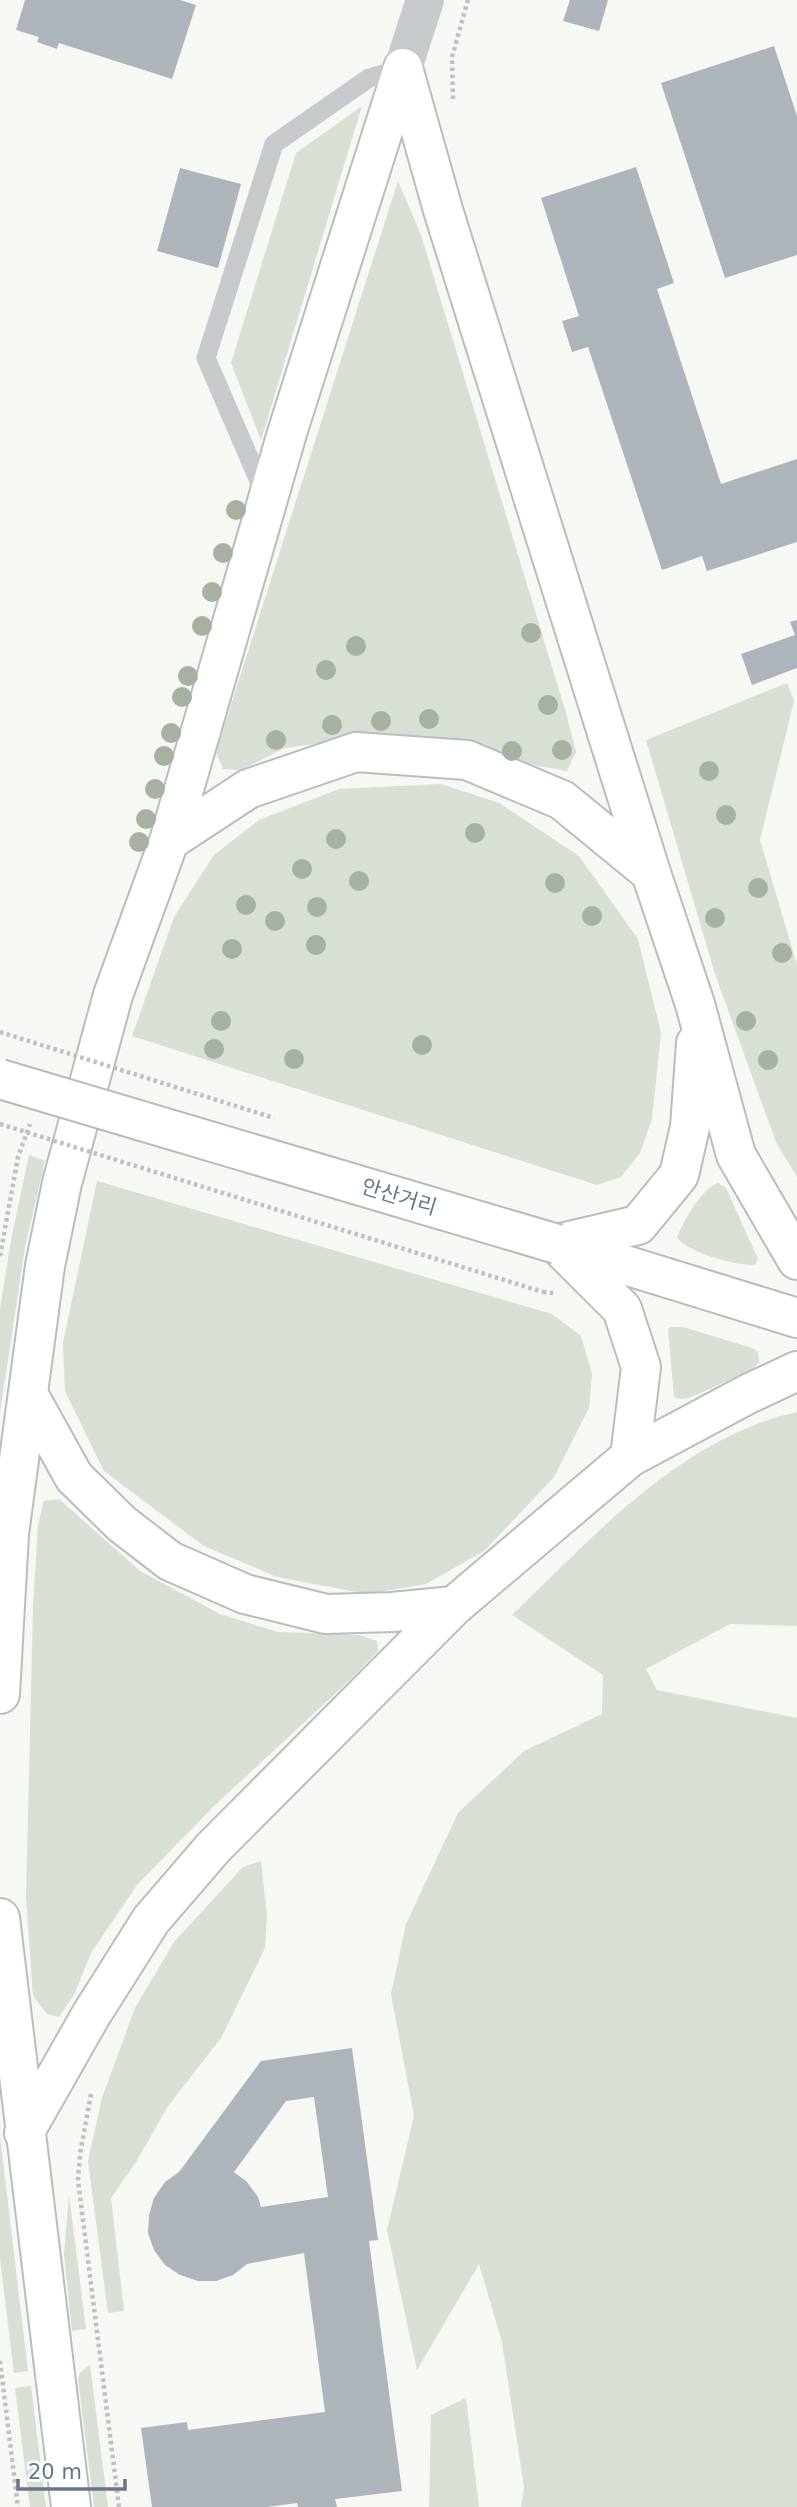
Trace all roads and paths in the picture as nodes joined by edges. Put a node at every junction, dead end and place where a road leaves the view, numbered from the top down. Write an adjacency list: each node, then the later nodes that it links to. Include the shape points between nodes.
1 (425, 0): 2 (street)
2 (403, 68): 3 (street); 3 (lane, via 369,78 274,144 206,358); 5 (street, via 447,224)
3 (268, 501): 4 (street)
4 (169, 841): 5 (street, via 248,789 356,752 467,760 562,800); 14 (street, via 113,995 62,1184 45,1266)
5 (651, 873): 6 (street)
6 (698, 1013): 9 (street, via 690,1127 678,1175 638,1225); 10 (street, via 736,1154)
7 (0, 1079): 9 (street, 안산거리, bridge)
8 (0, 1124): 11 (path, bridge, via 543,1292)
9 (557, 1244): 12 (street, 안산거리); 15 (street, via 622,1309 641,1367)
10 (797, 1260)
11 (562, 1294)
12 (797, 1318)
13 (797, 1371): 15 (street)
14 (28, 1394): 16 (street, via 74,1477 122,1524 170,1561 245,1594 326,1614); 17 (street, via 9,1534)
15 (630, 1457): 16 (street)
16 (454, 1606): 20 (street, via 213,1848 150,1920)
17 (0, 1694)
18 (0, 1919): 20 (street)
19 (94, 2086): 24 (path, via 78,2180)
20 (24, 2133): 23 (street)
21 (0, 2361): 22 (path)
22 (18, 2507)
23 (71, 2507)
24 (119, 2507)

